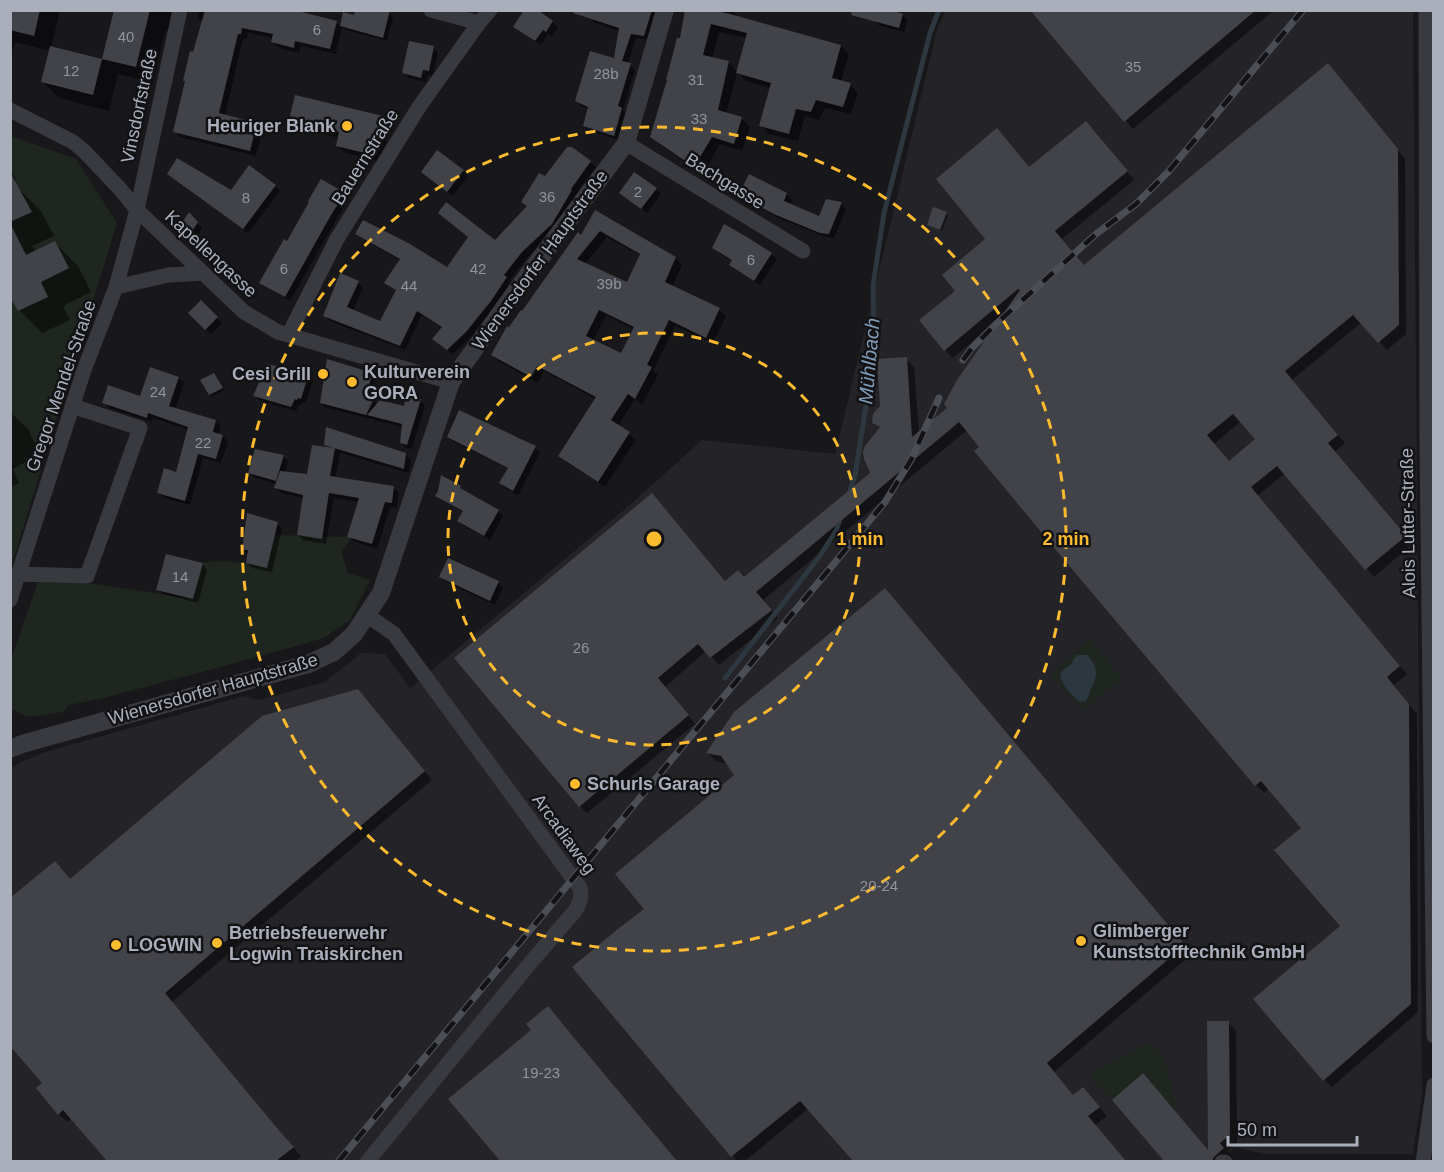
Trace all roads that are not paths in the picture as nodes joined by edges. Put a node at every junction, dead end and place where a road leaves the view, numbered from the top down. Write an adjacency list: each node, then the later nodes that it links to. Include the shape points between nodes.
1 (180, 10): 9 (street, Vinsdorfstraße)
2 (431, 10): 6 (street)
3 (490, 10): 6 (street, Bauernstraße)
4 (665, 10): 8 (street, Wienersdorfer Hauptstraße)
5 (1426, 10): 16 (street, Alois Lutter-Straße)
6 (478, 23): 13 (street, Bauernstraße, via 419,107 337,239)
7 (10, 110): 9 (street, Kapellengasse, via 73,142)
8 (626, 143): 10 (street, Bachgasse); 14 (street, Wienersdorfer Hauptstraße)
9 (137, 210): 11 (street, Kapellengasse); 12 (street, Gregor Mendel-Straße)
10 (803, 251)
11 (203, 273): 12 (street, Gregor Mendel-Straße, via 168,274); 13 (street, Kapellengasse, via 244,312 278,332)
12 (116, 287): 15 (street, Gregor Mendel-Straße)
13 (289, 334): 14 (street, Kapellengasse)
14 (451, 382): 19 (street, Wienersdorfer Hauptstraße, via 381,593)
15 (72, 406): 17 (street, Gregor Mendel-Straße); 17 (street, via 140,428 87,576)
16 (1430, 443): 21 (street, Alois Lutter-Straße)
17 (19, 574): 18 (street, Gregor Mendel-Straße)
18 (10, 600)
19 (367, 615): 20 (street, Wienersdorfer Hauptstraße, via 334,652 308,664); 23 (street, Arcadiaweg, via 394,634 580,888 582,896 575,911)
20 (10, 749)
21 (1434, 1036)
22 (1434, 1084): 24 (street)
23 (367, 1161)
24 (1423, 1161)

